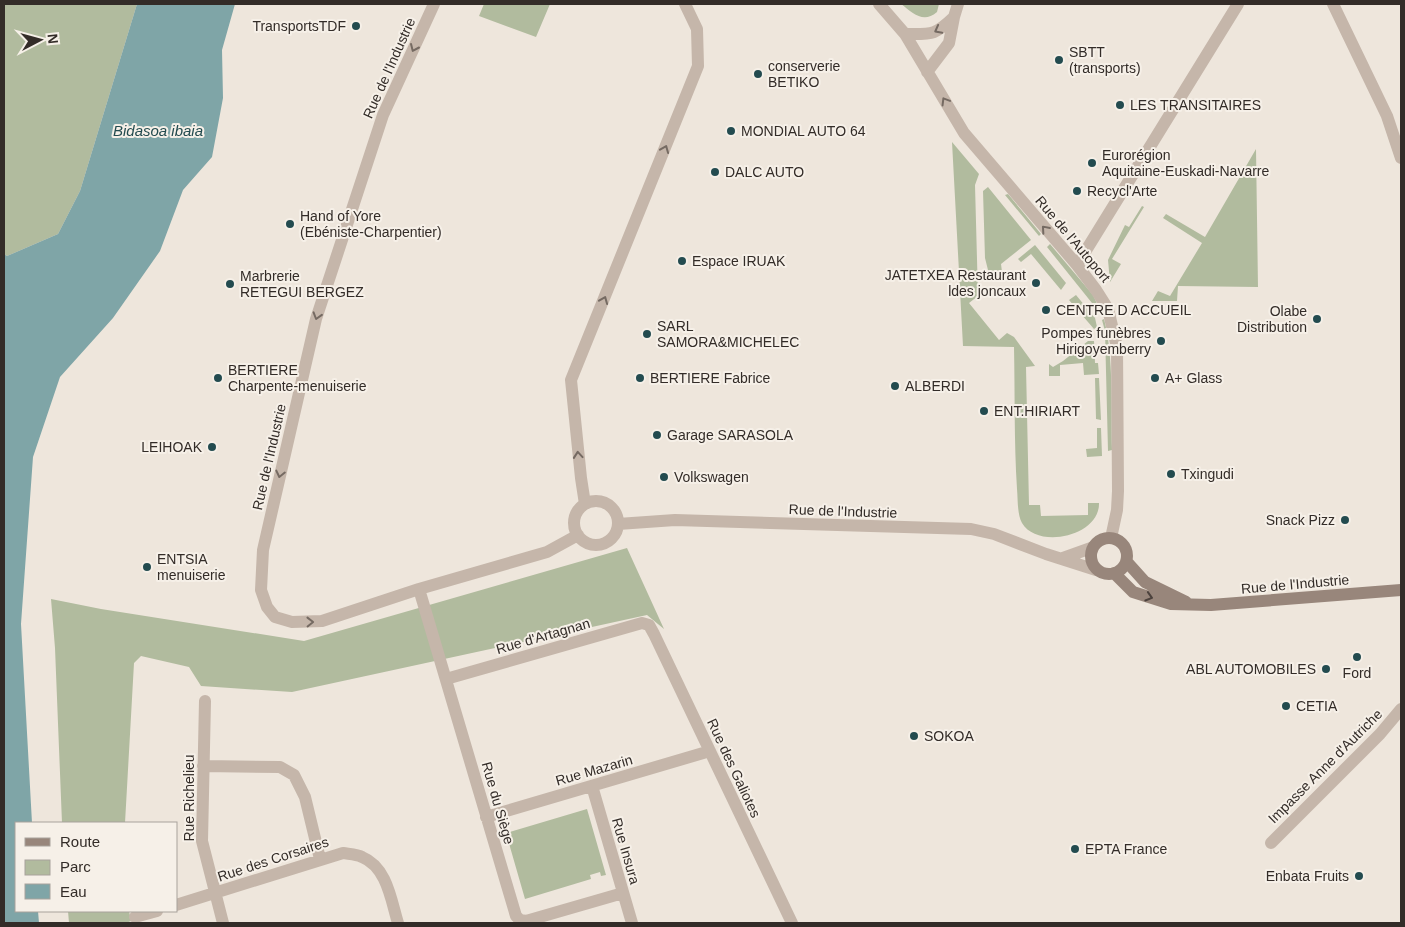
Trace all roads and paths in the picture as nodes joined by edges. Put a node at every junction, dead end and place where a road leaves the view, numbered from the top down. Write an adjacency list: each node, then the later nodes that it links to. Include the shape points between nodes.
1 (434, 4): 21 (street, Rue de l'Industrie, one-way to 21, via 383,115 316,319 263,550 261,572 261,590 267,607 275,617 292,622 322,621)
2 (684, 4): 12 (street, one-way to 2, via 580,478 572,380 698,66 696,29)
3 (879, 4): 8 (street, Rue de l'Autoport)
4 (958, 4): 7 (street)
5 (1238, 4): 11 (street)
6 (1333, 4): 10 (street, via 1387,116)
7 (954, 17): 8 (street, one-way to 8, via 940,31 926,35); 9 (street, via 949,43)
8 (905, 34): 9 (street, Rue de l'Autoport)
9 (927, 72): 11 (street, Rue de l'Autoport, one-way to 9, via 964,134)
10 (1401, 158)
11 (1077, 265): 15 (street, Rue de l'Autoport, via 1108,309 1117,348 1118,491)
12 (586, 504): 13 (street, via 593,501 607,504); 14 (street, via 576,514 574,522)
13 (618, 524): 14 (street, via 613,536 602,544 588,544); 17 (street, Rue de l'Industrie, via 675,520 971,529)
14 (578, 535): 21 (street, Rue de l'Industrie, via 547,552)
15 (1111, 538): 16 (street, via 1095,543); 18 (street, Rue de l'Industrie, via 1125,547)
16 (1091, 548): 17 (street); 19 (street, via 1091,563)
17 (1063, 558): 19 (street, Rue de l'Industrie)
18 (1126, 562): 20 (street); 23 (street, Rue de l'Industrie, via 1145,582)
19 (1096, 570): 20 (street, Rue de l'Industrie)
20 (1114, 573): 23 (street, Rue de l'Industrie, one-way to 23, via 1133,592 1171,604)
21 (419, 589): 25 (street, Rue du Siège)
22 (1401, 590): 23 (street, Rue de l'Industrie)
23 (1192, 604)
24 (648, 625): 25 (street, Rue d'Artagnan, via 642,623); 28 (street, Rue des Galiotes)
25 (446, 679): 31 (street, Rue du Siège)
26 (205, 701): 29 (street, Rue Richelieu)
27 (1401, 709): 32 (street, Impasse Anne d'Autriche)
28 (710, 752): 30 (street, Rue Mazarin); 42 (street, Rue des Galiotes)
29 (203, 766): 33 (street, via 280,767 294,775 305,797); 35 (street, Rue Richelieu, via 202,841)
30 (592, 786): 31 (street, Rue Mazarin); 34 (street, Rue Insura)
31 (486, 817): 34 (street, Rue du Siège, via 516,916 520,920)
32 (1271, 843)
33 (320, 859): 35 (street, Rue des Corsaires); 40 (street, Rue des Corsaires, via 343,853 361,856 372,863 380,871)
34 (623, 893): 41 (street, Rue Insura)
35 (215, 894): 36 (street, Rue des Corsaires); 39 (street, Rue Richelieu)
36 (178, 904)
37 (153, 912): 38 (street)
38 (135, 917)
39 (223, 923)
40 (398, 923)
41 (632, 923)
42 (792, 923)

